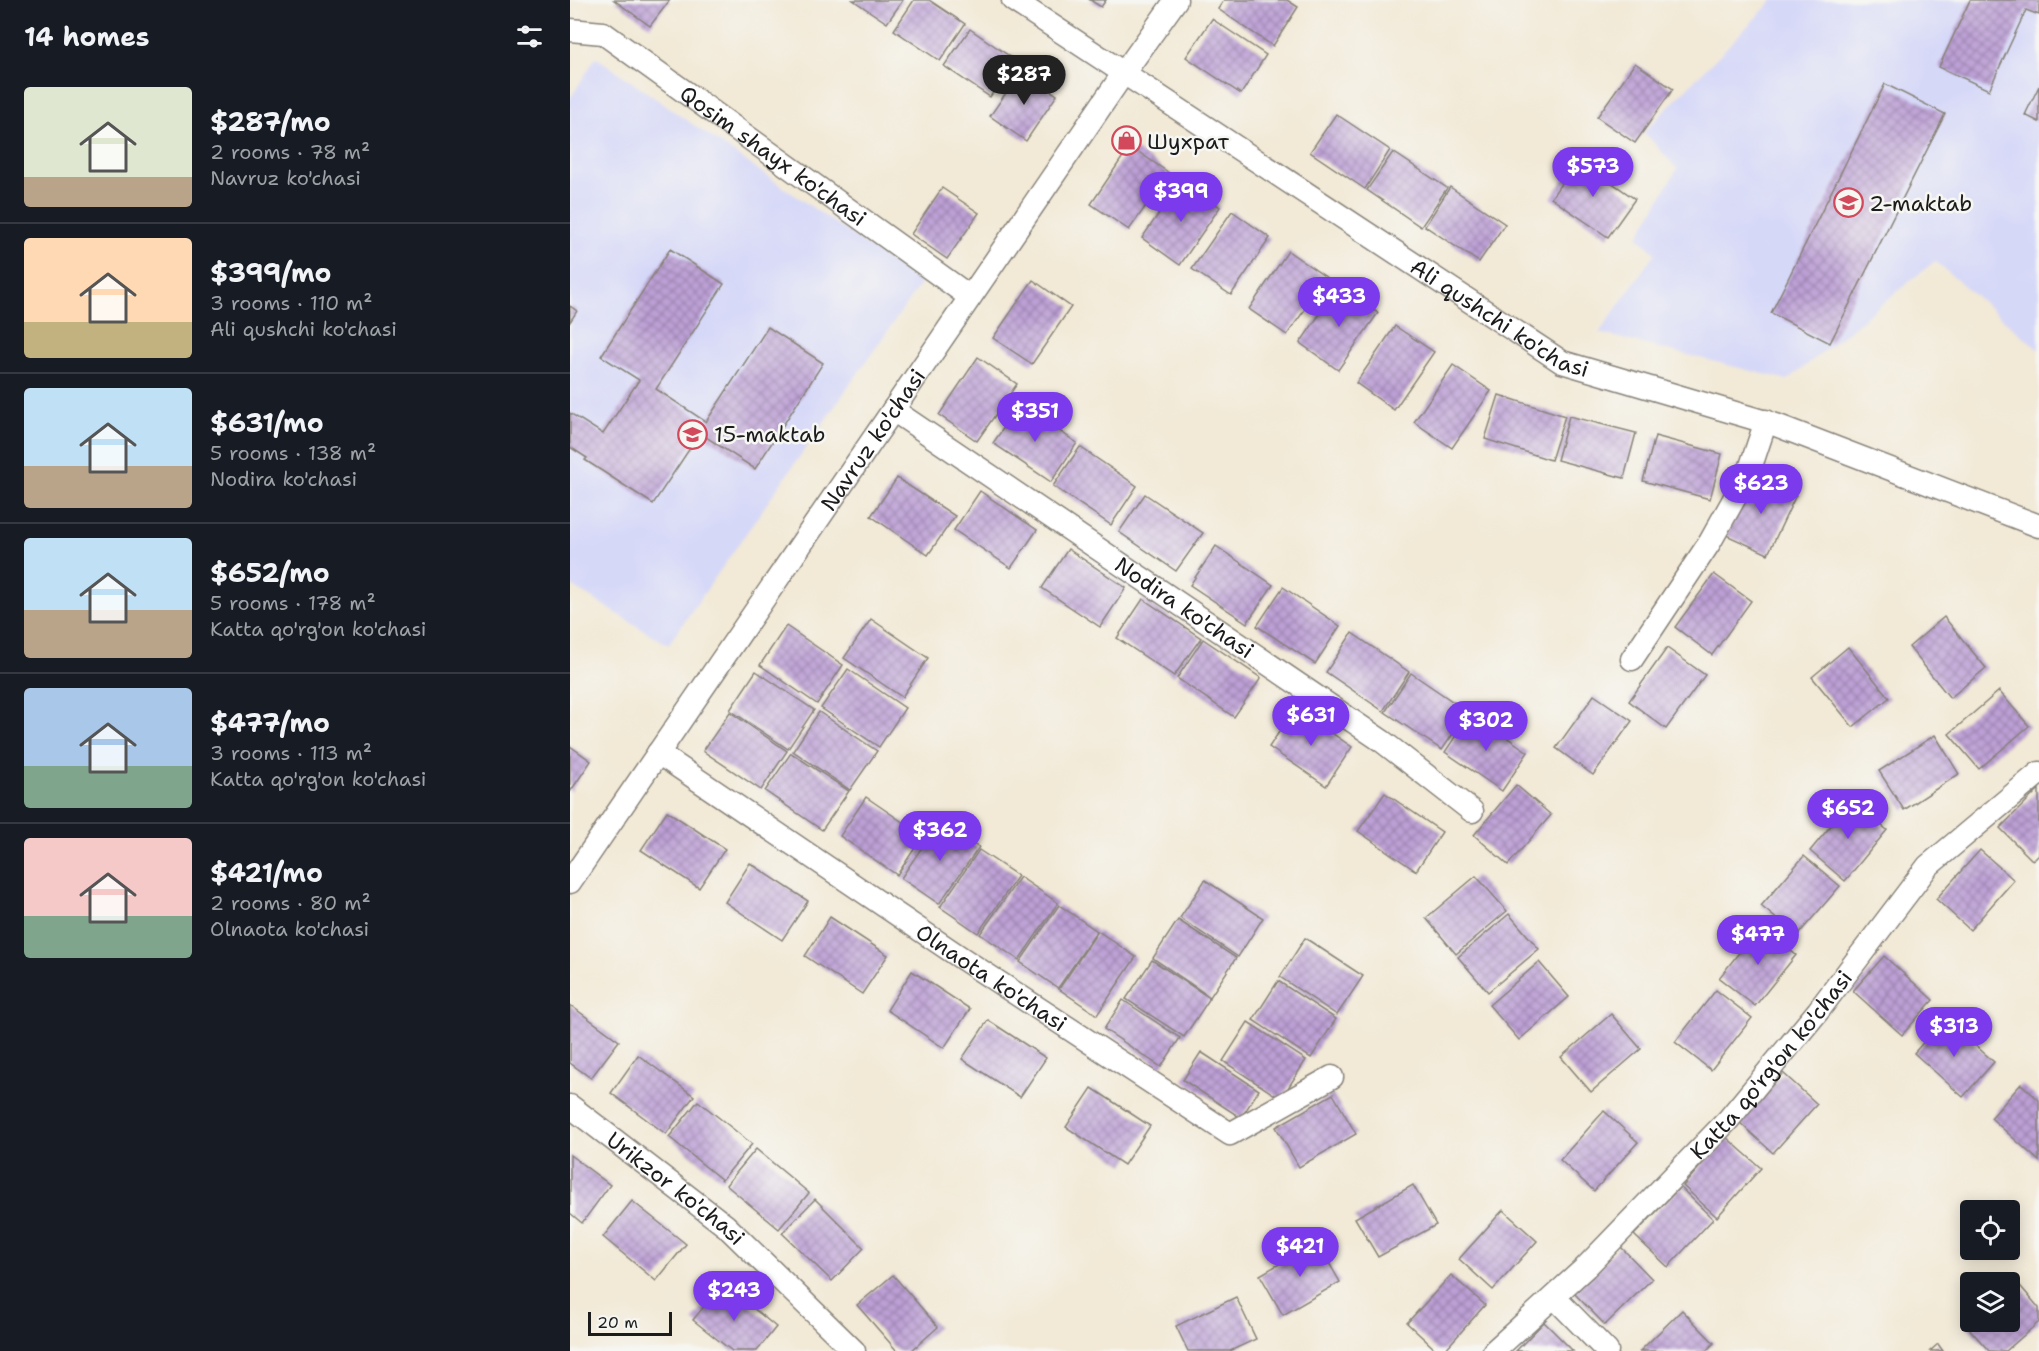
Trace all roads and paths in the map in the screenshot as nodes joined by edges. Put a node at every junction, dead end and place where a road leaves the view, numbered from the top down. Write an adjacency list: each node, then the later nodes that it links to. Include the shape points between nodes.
1 (1013, 0): 4 (street, Ali qushchi ko'chasi)
2 (1176, 0): 4 (street, Navruz ko'chasi)
3 (570, 30): 5 (street, Qosim shayx ko'chasi, via 603,33)
4 (1123, 74): 5 (street, Navruz ko'chasi); 7 (street, Ali qushchi ko'chasi, via 1562,362)
5 (970, 297): 6 (street, Navruz ko'chasi)
6 (893, 410): 10 (street, Navruz ko'chasi); 12 (street, Nodira ko'chasi, via 1382,741)
7 (1766, 422): 8 (street, Ali qushchi ko'chasi); 9 (street, via 1749,472 1721,522)
8 (2039, 526)
9 (1632, 659)
10 (658, 753): 13 (street, Navruz ko'chasi); 14 (street, Olnaota ko'chasi, via 1230,1134)
11 (2039, 773): 16 (street, Katta qo'rg'on ko'chasi, via 1928,866 1818,1011 1728,1120 1586,1268)
12 (1472, 811)
13 (570, 882)
14 (1332, 1077)
15 (570, 1106): 17 (street, Urikzor ko'chasi, via 726,1226)
16 (1554, 1296): 18 (street, Katta qo'rg'on ko'chasi); 19 (street)
17 (854, 1351)
18 (1494, 1351)
19 (1606, 1351)

